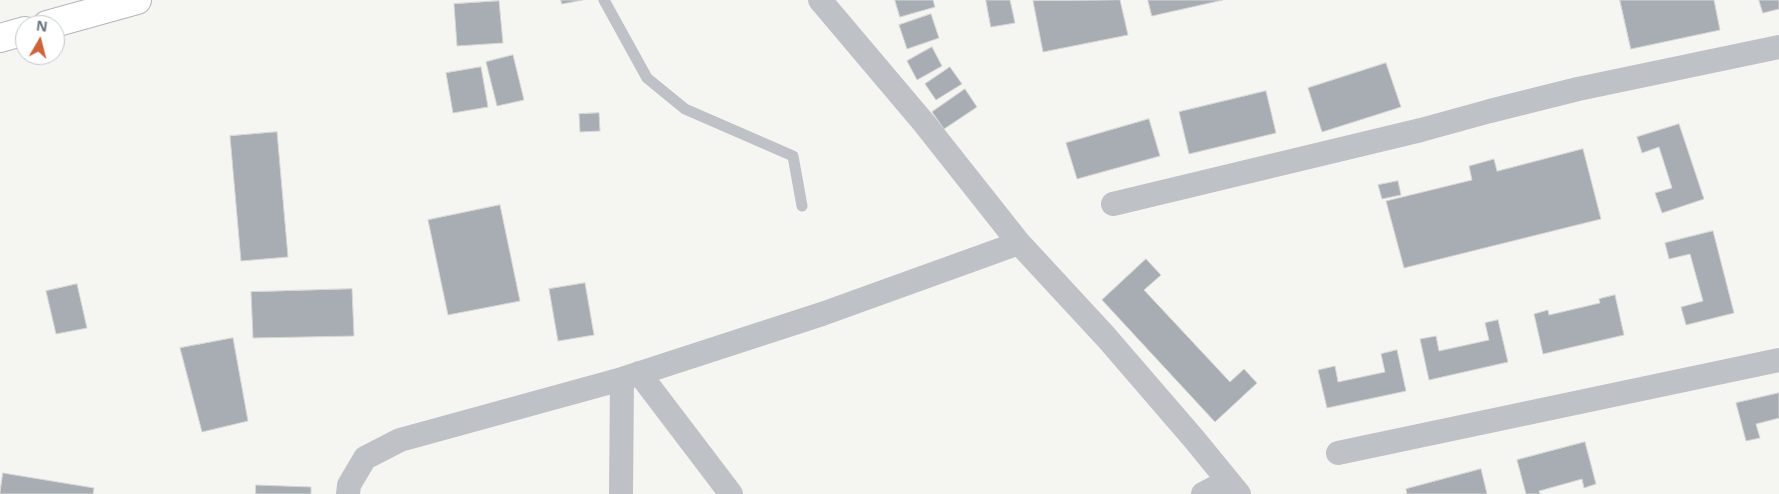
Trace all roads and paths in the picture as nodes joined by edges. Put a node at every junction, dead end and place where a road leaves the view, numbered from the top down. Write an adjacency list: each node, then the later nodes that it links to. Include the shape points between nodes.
1 (138, 0): 4 (highway)
2 (604, 0): 9 (lane, via 646,78 685,109 793,156)
3 (820, 0): 10 (street, via 924,123)
4 (65, 20)
5 (15, 34): 6 (highway)
6 (0, 38)
7 (1779, 47): 8 (street, via 1578,89 1411,133)
8 (1113, 204)
9 (802, 206)
10 (1019, 243): 12 (street, via 822,314); 14 (street, via 1106,337)
11 (1779, 360): 13 (street)
12 (630, 376): 15 (street, via 400,440 365,458 349,485); 16 (street); 17 (street)
13 (1338, 453)
14 (1234, 487): 18 (street)
15 (348, 494)
16 (621, 494)
17 (731, 494)
18 (1203, 494)

